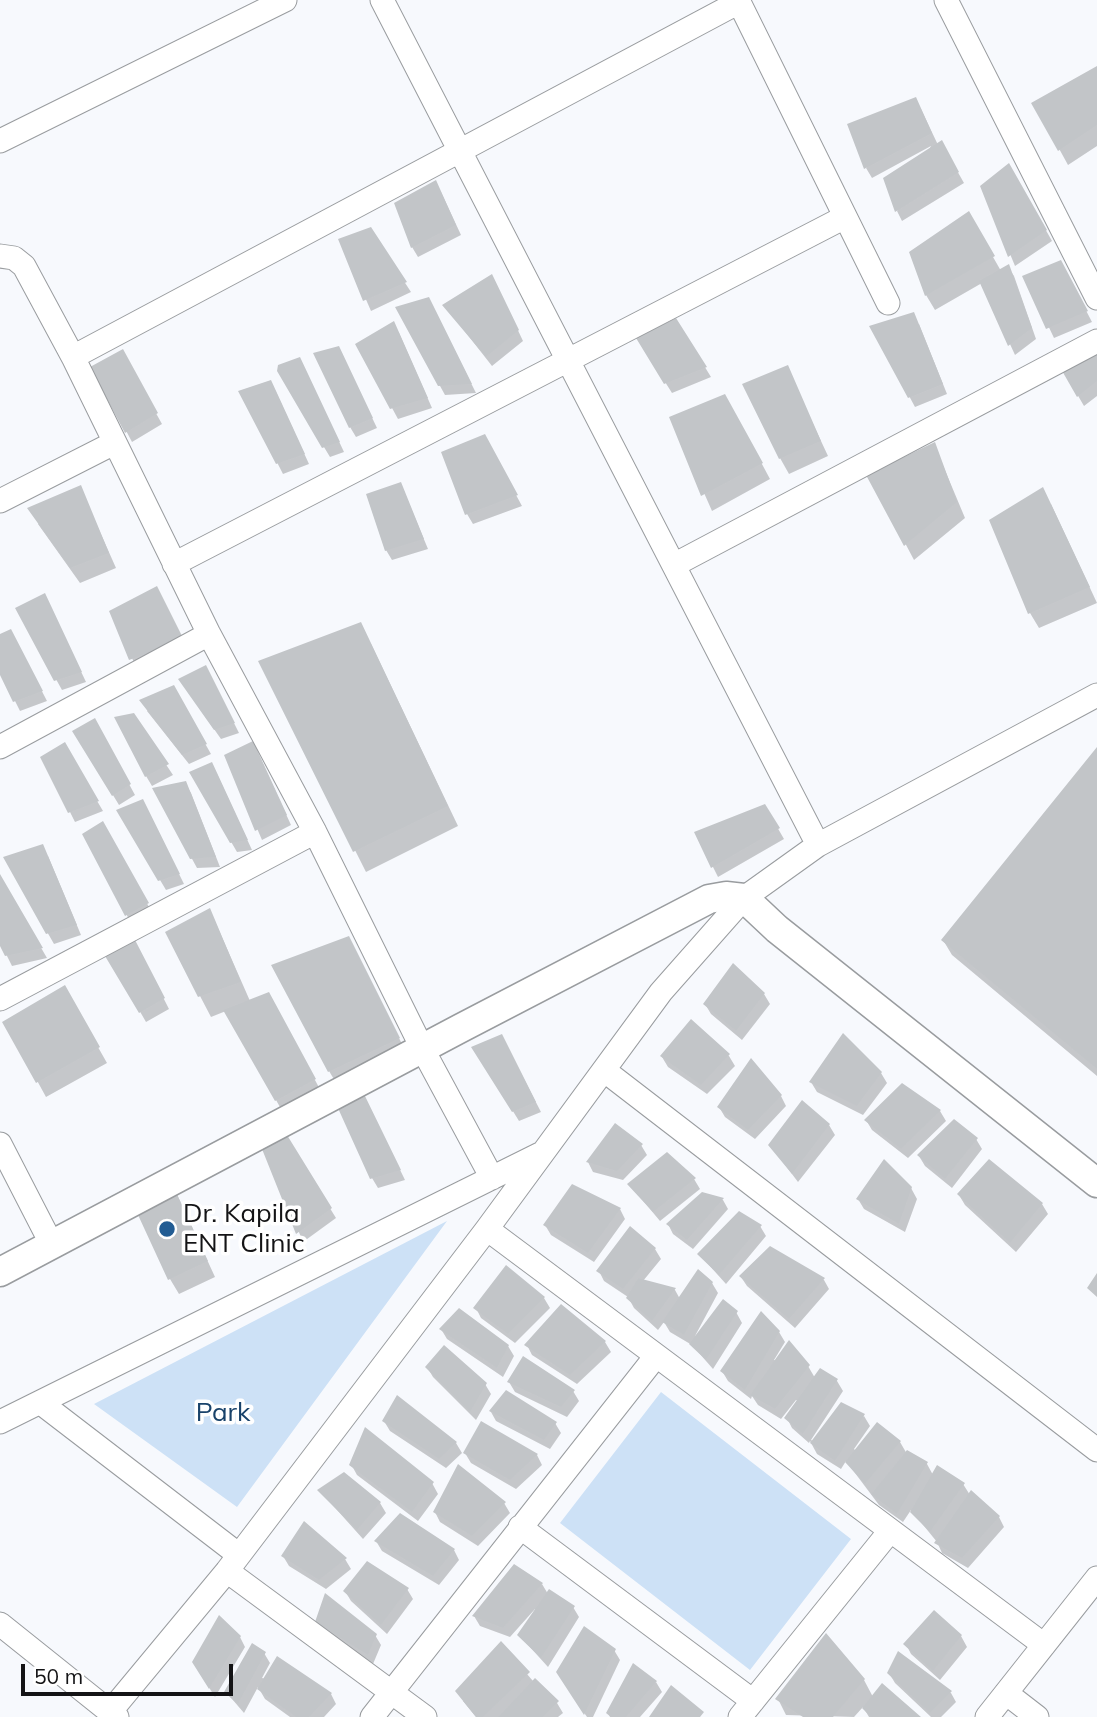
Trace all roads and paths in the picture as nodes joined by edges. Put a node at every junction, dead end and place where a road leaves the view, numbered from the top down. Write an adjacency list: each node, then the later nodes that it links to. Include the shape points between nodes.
1 (285, 0): 5 (street)
2 (382, 0): 6 (street)
3 (946, 0): 9 (street)
4 (738, 1): 6 (street); 7 (street)
5 (0, 141)
6 (459, 149): 12 (street); 13 (street)
7 (845, 217): 10 (street); 13 (street)
8 (0, 256): 12 (street, via 14,258 24,266)
9 (1097, 298)
10 (888, 303)
11 (1097, 341): 17 (street)
12 (72, 357): 14 (street)
13 (569, 360): 16 (street); 17 (street)
14 (113, 444): 15 (street); 16 (street)
15 (0, 501)
16 (173, 564): 18 (street)
17 (674, 565): 22 (street)
18 (209, 634): 20 (street); 21 (street)
19 (1097, 695): 22 (street)
20 (0, 747)
21 (315, 832): 24 (street); 25 (street)
22 (818, 845): 23 (street)
23 (744, 898): 25 (street, via 709,899); 26 (street, via 661,992); 30 (street)
24 (0, 999)
25 (422, 1048): 29 (street); 32 (street)
26 (605, 1071): 28 (street); 37 (street)
27 (0, 1144): 32 (street)
28 (546, 1151): 29 (street); 31 (street)
29 (492, 1178): 35 (street)
30 (1097, 1183)
31 (487, 1229): 34 (street); 40 (street)
32 (51, 1245): 33 (street)
33 (0, 1272)
34 (656, 1356): 38 (street); 39 (street)
35 (41, 1403): 36 (street); 40 (street)
36 (0, 1422)
37 (1097, 1450)
38 (520, 1527): 44 (street); 46 (street)
39 (890, 1531): 43 (street); 46 (street)
40 (233, 1563): 44 (street); 47 (street)
41 (1097, 1578): 43 (street)
42 (0, 1624): 47 (street)
43 (1044, 1645): 45 (street)
44 (391, 1691): 48 (street); 49 (street)
45 (1006, 1693): 50 (street); 51 (street)
46 (746, 1709)
47 (114, 1714)
48 (372, 1717)
49 (425, 1717)
50 (987, 1717)
51 (1037, 1717)

